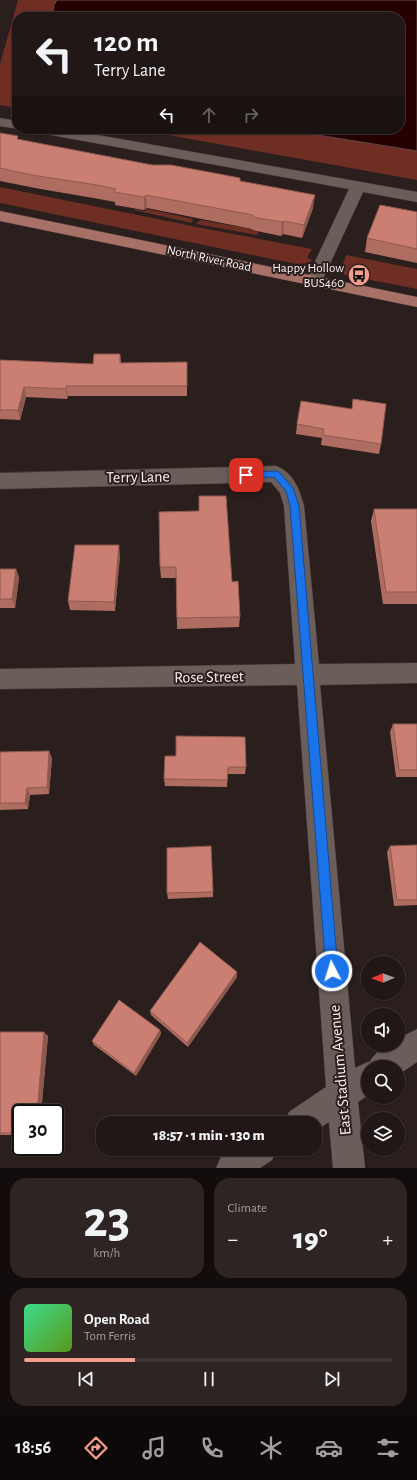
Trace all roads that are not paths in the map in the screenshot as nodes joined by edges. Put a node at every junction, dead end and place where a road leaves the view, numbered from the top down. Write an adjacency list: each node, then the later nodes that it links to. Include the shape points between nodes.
1 (0, 122): 2 (street)
2 (12, 124)
3 (68, 134): 4 (street)
4 (358, 186): 5 (street); 7 (street)
5 (417, 197)
6 (0, 216): 7 (main road, North River Road)
7 (314, 281): 8 (main road, North River Road)
8 (417, 302)
9 (276, 474): 10 (street, Terry Lane); 12 (street, East Stadium Avenue, via 290,490 294,506)
10 (0, 481)
11 (417, 673): 12 (street, Rose Street)
12 (308, 675): 13 (street, Rose Street); 17 (street, East Stadium Avenue)
13 (0, 680)
14 (417, 1044): 15 (street)
15 (393, 1060)
16 (361, 1082): 17 (street)
17 (342, 1095): 18 (street); 21 (street, East Stadium Avenue)
18 (310, 1116)
19 (250, 1156): 20 (street)
20 (232, 1168)
21 (349, 1168)

